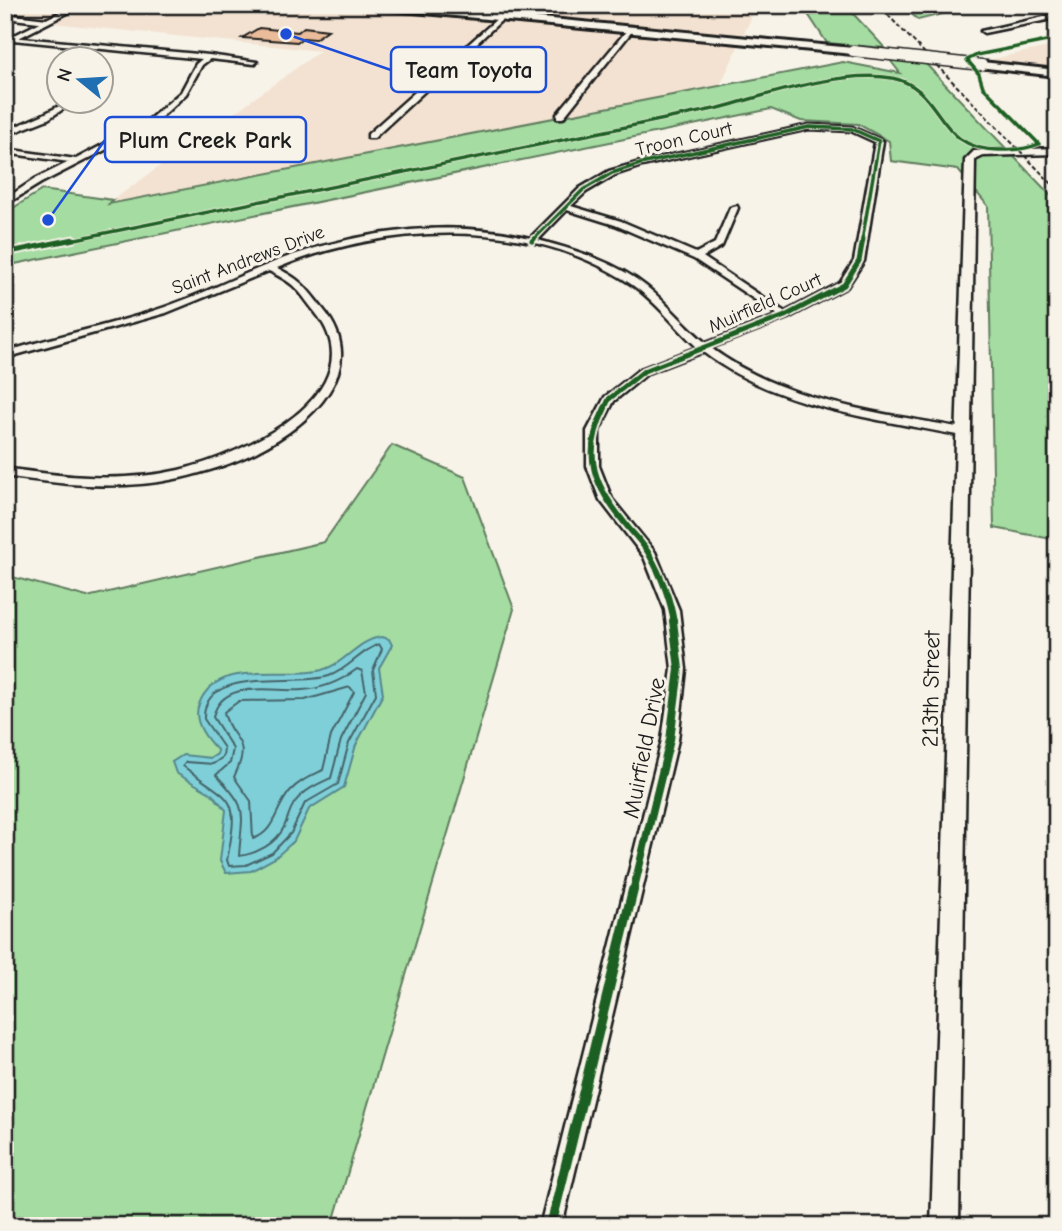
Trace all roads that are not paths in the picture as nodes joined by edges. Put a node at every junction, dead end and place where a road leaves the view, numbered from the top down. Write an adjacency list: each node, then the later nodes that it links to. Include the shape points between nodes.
1 (80, 5): 6 (street)
2 (372, 5): 5 (highway)
3 (5, 16): 6 (street)
4 (1057, 16): 8 (street)
5 (501, 18): 7 (highway); 20 (street)
6 (47, 21): 9 (street)
7 (629, 30): 15 (highway, bridge); 17 (street)
8 (984, 31)
9 (13, 38): 10 (street); 11 (street)
10 (5, 43)
11 (103, 46)
12 (116, 47): 13 (street)
13 (209, 57): 14 (street); 23 (street, via 164,113)
14 (254, 62)
15 (1057, 73)
16 (47, 116): 18 (street)
17 (560, 116)
18 (5, 134)
19 (867, 134): 25 (street, Troon Court, via 809,127 640,164 597,181); 30 (street, Muirfield Court, via 879,141 859,261 844,285)
20 (371, 136)
21 (5, 151): 23 (street)
22 (1057, 151): 33 (street, 213th Street, via 974,154 970,160)
23 (77, 161): 24 (street)
24 (5, 203)
25 (565, 207): 27 (street, Troon Court); 28 (street, via 618,223)
26 (734, 208): 28 (street, via 719,244)
27 (533, 241): 29 (street, Saint Andrews Drive, via 467,233 397,234 335,244); 31 (street, Saint Andrews Drive, via 595,262 644,290)
28 (697, 257): 30 (street)
29 (270, 267): 32 (street, Saint Andrews Drive, via 165,310); 34 (street, via 301,286 337,341 336,372 314,406 283,432 226,459 159,478 74,482)
30 (785, 316): 31 (street, Muirfield Court)
31 (702, 347): 33 (street, Saint Andrews Drive, via 750,376 804,398); 35 (street, Muirfield Drive, via 644,371 609,398 593,432 593,466 606,500 650,555 672,610 679,669 670,740)
32 (5, 355)
33 (962, 432): 36 (street, 213th Street)
34 (5, 471)
35 (551, 1226)
36 (946, 1226)

